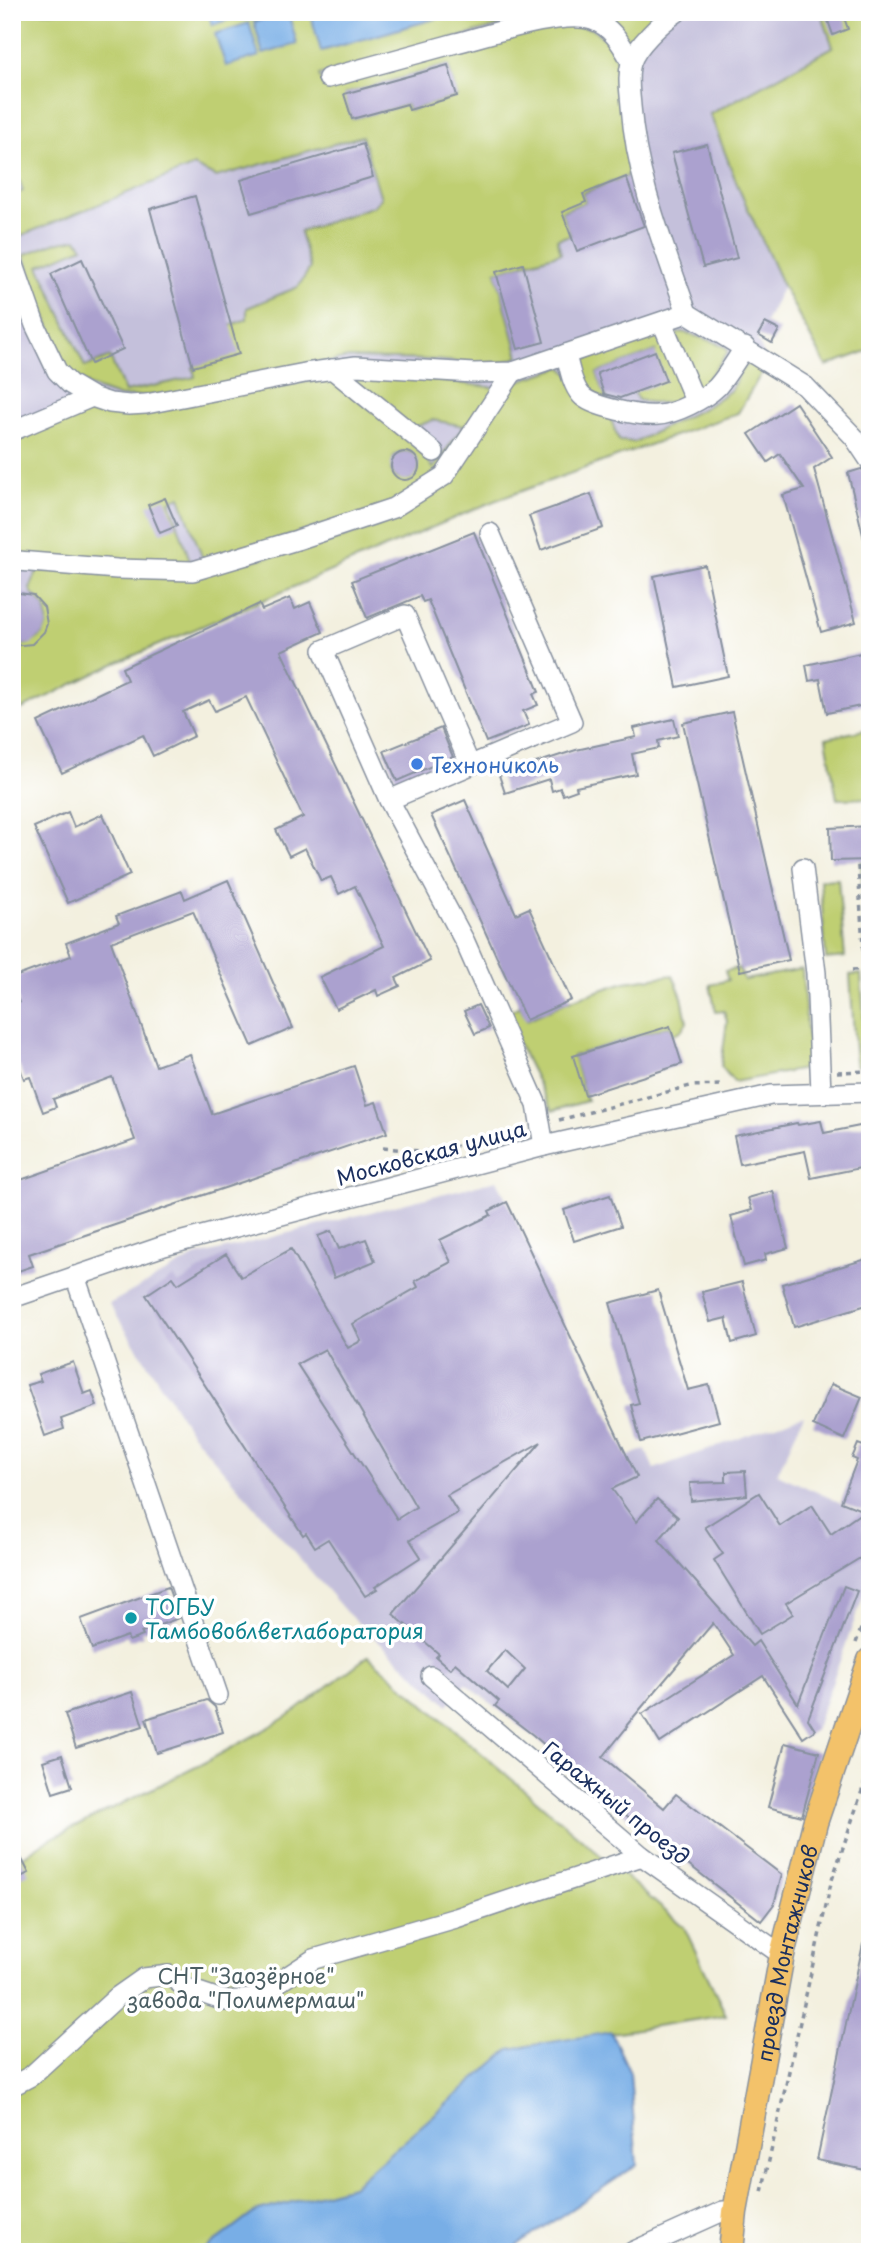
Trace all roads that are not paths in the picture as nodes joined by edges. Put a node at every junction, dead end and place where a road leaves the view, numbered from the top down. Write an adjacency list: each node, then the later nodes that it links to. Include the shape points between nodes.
1 (677, 12): 2 (street, via 657,28)
2 (631, 61): 3 (street, via 606,27 575,18 533,23); 5 (street, via 632,133 647,197)
3 (328, 78)
4 (12, 259): 11 (street, via 57,371)
5 (687, 313): 6 (street); 7 (street)
6 (662, 322): 8 (street); 12 (street)
7 (745, 347): 12 (street, via 717,387); 15 (street, via 805,386 854,437)
8 (566, 354): 10 (street); 12 (street, via 576,388 592,403 658,415)
9 (332, 369): 10 (street); 11 (street, via 146,404 110,403); 14 (street)
10 (513, 372): 17 (street, via 444,476 393,508 193,570)
11 (92, 397): 13 (street)
12 (695, 401)
13 (12, 431)
14 (434, 452)
15 (870, 461)
16 (490, 533): 18 (street, via 572,722)
17 (12, 563)
18 (470, 765): 19 (street); 19 (street, via 405,615 323,650)
19 (389, 800): 23 (street, via 464,942 537,1105)
20 (803, 868): 21 (street, via 816,973)
21 (821, 1092): 22 (street, Московская улица); 23 (street, Московская улица, via 771,1095)
22 (870, 1092)
23 (544, 1146): 24 (street, Московская улица, via 164,1246)
24 (75, 1276): 25 (street, Московская улица); 28 (street)
25 (12, 1298)
26 (870, 1660): 30 (main road, проезд Монтажников, via 815,1822)
27 (431, 1676): 29 (street, Гаражный проезд)
28 (218, 1695)
29 (642, 1856): 30 (street, Гаражный проезд); 31 (street, via 314,1959 253,1999 225,2001 186,1988 169,1975 144,1979 117,1997 31,2076)
30 (782, 1955): 32 (main road, проезд Монтажников)
31 (12, 2086)
32 (735, 2212): 33 (street, via 723,2211); 34 (main road, проезд Монтажников)
33 (632, 2252)
34 (731, 2252)

